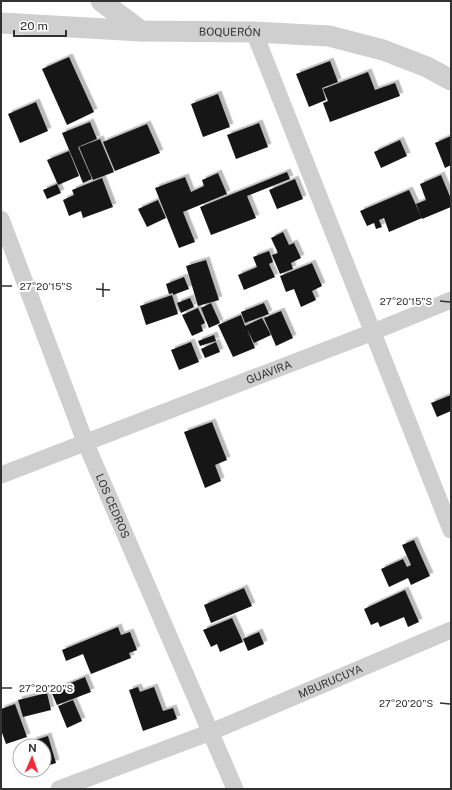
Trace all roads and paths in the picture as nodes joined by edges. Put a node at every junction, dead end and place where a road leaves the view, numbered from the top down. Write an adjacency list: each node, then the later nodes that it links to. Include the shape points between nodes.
1 (101, 1): 3 (street)
2 (1, 23): 3 (street, BOQUERÓN)
3 (141, 31): 4 (street, BOQUERÓN)
4 (254, 32): 5 (street, BOQUERÓN, via 329,36 383,50 427,67); 8 (street)
5 (451, 80)
6 (1, 219): 9 (street, LOS CEDROS)
7 (451, 300): 8 (street, GUAVIRA)
8 (373, 332): 9 (street, GUAVIRA); 11 (street)
9 (86, 444): 10 (street, GUAVIRA); 13 (street, LOS CEDROS)
10 (1, 475)
11 (451, 530)
12 (451, 630): 13 (street, MBURUCUYA)
13 (211, 732): 14 (street, MBURUCUYA); 15 (street, LOS CEDROS)
14 (59, 789)
15 (235, 789)

